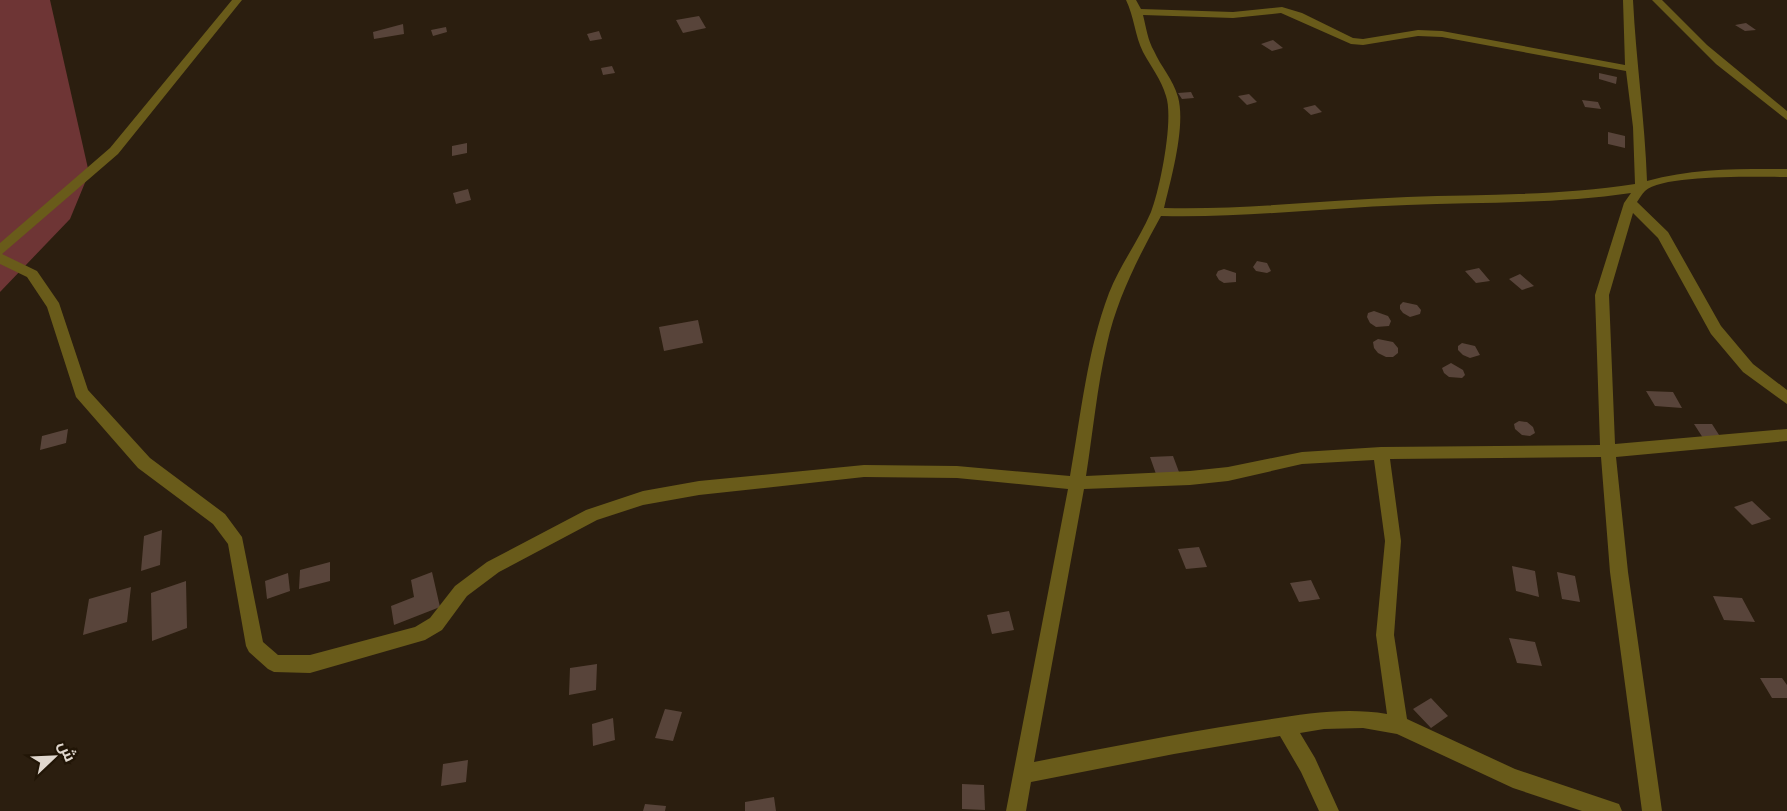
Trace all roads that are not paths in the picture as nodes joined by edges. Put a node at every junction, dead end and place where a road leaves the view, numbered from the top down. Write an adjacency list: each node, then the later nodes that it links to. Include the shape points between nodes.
1 (237, 0): 11 (street, via 114,151)
2 (1628, 0): 5 (street)
3 (1657, 0): 6 (street, via 1690,35)
4 (1134, 6): 5 (street, via 1233,15 1282,10 1351,40 1371,42 1418,33 1442,34); 10 (street, via 1148,51 1164,75 1173,99 1169,162)
5 (1631, 69): 8 (street)
6 (1787, 117)
7 (1787, 173): 8 (street, via 1712,173 1668,178)
8 (1641, 187): 9 (street); 10 (street, via 1590,195)
9 (1630, 203): 13 (street, via 1664,235 1716,330 1748,368); 15 (street, via 1602,295)
10 (1157, 212): 17 (street, via 1116,293 1100,343)
11 (0, 250)
12 (0, 258): 17 (street, via 32,274 54,306 81,393 144,463 219,519 236,542 255,646 274,663 310,664 419,634 436,624 461,591 493,567 592,515 643,498 699,488 864,471 957,472)
13 (1787, 398)
14 (1787, 435): 15 (street)
15 (1608, 452): 16 (street); 24 (street, via 1619,572)
16 (1381, 453): 17 (street, via 1302,458 1190,478); 18 (street, via 1393,541 1385,635)
17 (1077, 483): 20 (street)
18 (1398, 725): 19 (street, via 1363,718 1324,720); 23 (street, via 1513,778)
19 (1286, 728): 20 (street, via 1174,744); 22 (street)
20 (1022, 774): 21 (street)
21 (1016, 811)
22 (1329, 811)
23 (1612, 811)
24 (1652, 811)

